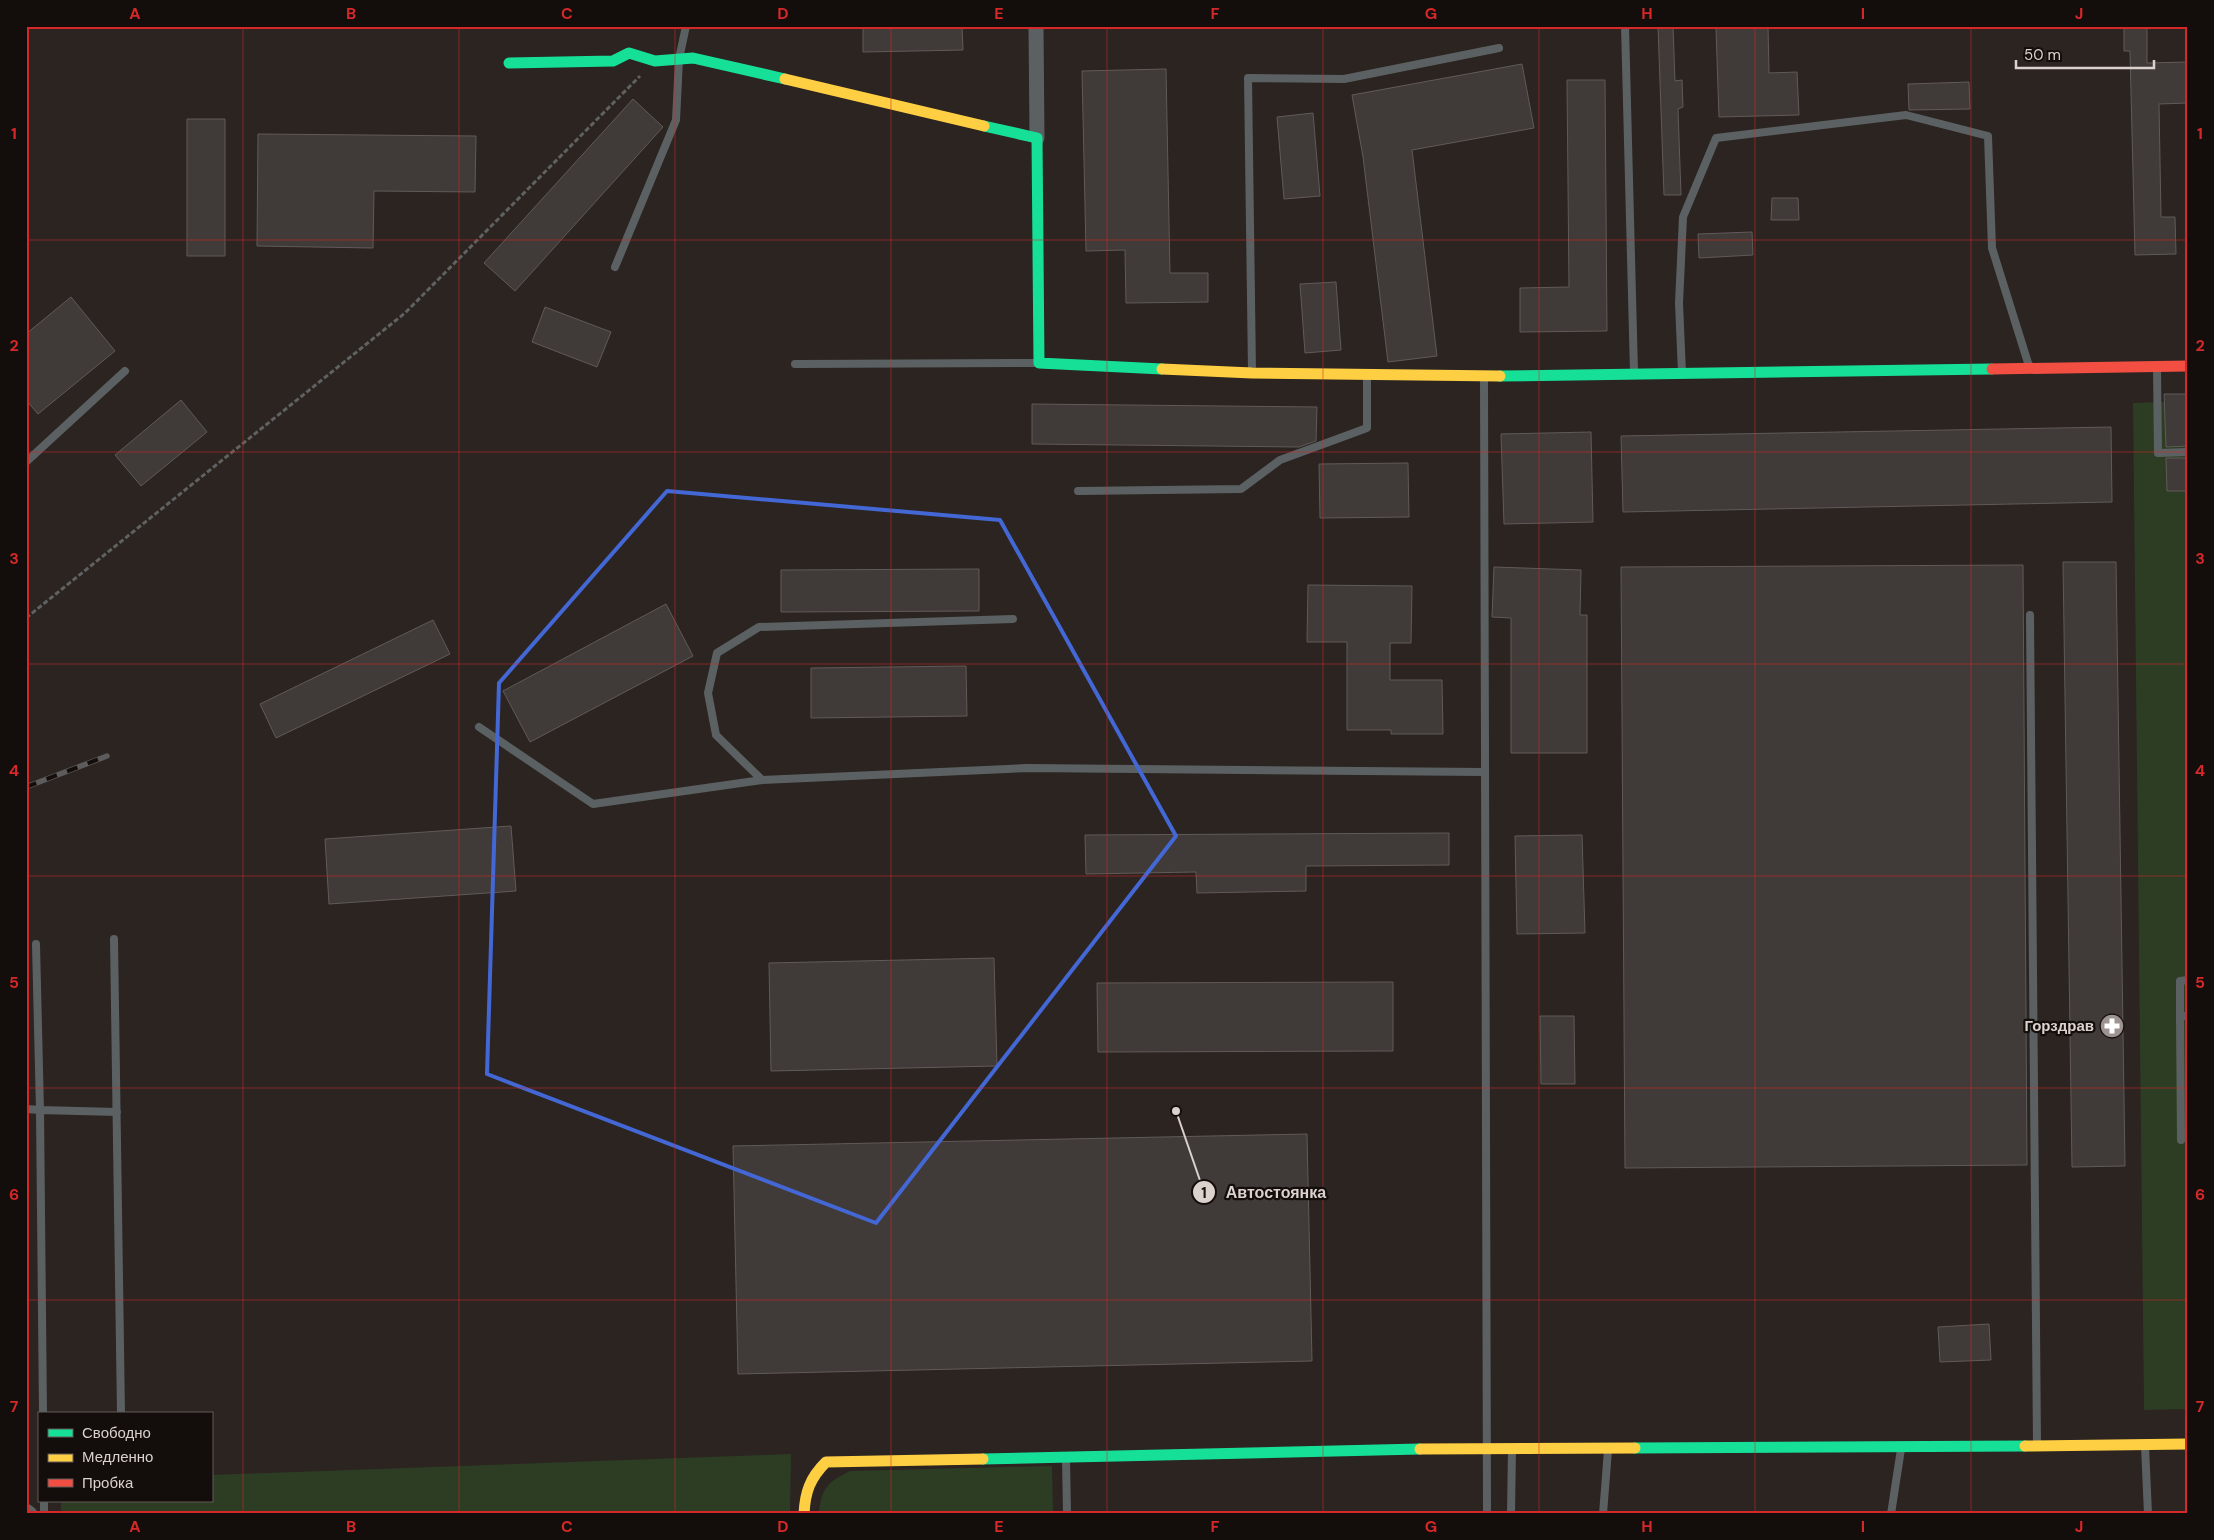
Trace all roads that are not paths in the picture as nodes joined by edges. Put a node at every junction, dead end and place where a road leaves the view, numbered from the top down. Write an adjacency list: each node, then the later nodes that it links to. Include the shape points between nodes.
1 (686, 26): 5 (lane)
2 (1036, 26): 7 (street)
3 (1625, 26): 18 (lane)
4 (1499, 48): 15 (lane, via 1344,79 1248,78)
5 (679, 59): 6 (street, via 655,61 629,53 613,61); 7 (street, via 693,58); 8 (lane, via 676,120)
6 (509, 63)
7 (1037, 138): 9 (street)
8 (615, 267)
9 (1039, 363): 10 (lane); 15 (street)
10 (795, 364)
11 (2157, 366): 12 (street); 13 (street); 20 (lane, via 2158,453)
12 (2188, 366)
13 (2030, 368): 16 (street); 16 (lane, via 1992,248 1988,136 1906,115 1716,138 1683,217 1679,303)
14 (125, 371): 21 (lane)
15 (1252, 372): 17 (street)
16 (1682, 373): 18 (street)
17 (1367, 375): 19 (street); 22 (lane, via 1367,428 1280,460 1240,489)
18 (1634, 375): 19 (street)
19 (1484, 376): 26 (lane)
20 (2188, 452)
21 (26, 462)
22 (1078, 491)
23 (2030, 615): 38 (lane)
24 (1013, 619): 27 (lane, via 758,627 734,642 717,653 708,692 716,735)
25 (478, 727): 27 (lane, via 593,804)
26 (1484, 772): 27 (lane, via 1028,768); 42 (lane)
27 (762, 780)
28 (114, 939): 34 (lane)
29 (36, 944): 33 (lane)
30 (2188, 980): 31 (lane, via 2180,980)
31 (2184, 1016): 35 (lane)
32 (26, 1109): 33 (lane)
33 (40, 1110): 34 (lane); 36 (lane)
34 (117, 1112): 37 (lane)
35 (2182, 1140)
36 (43, 1412)
37 (121, 1412)
38 (2037, 1444): 39 (street); 41 (street)
39 (2145, 1444): 40 (street); 54 (lane)
40 (2188, 1444)
41 (1902, 1447): 44 (street); 53 (lane)
42 (1487, 1448): 43 (street); 45 (street); 50 (lane)
43 (1512, 1448): 44 (street); 51 (lane)
44 (1608, 1448): 52 (lane)
45 (1066, 1456): 48 (street, via 826,1462 811,1475 804,1494); 49 (lane)
46 (26, 1511): 47 (street)
47 (30, 1514)
48 (804, 1514)
49 (1067, 1514)
50 (1487, 1514)
51 (1511, 1514)
52 (1603, 1514)
53 (1891, 1514)
54 (2148, 1514)

